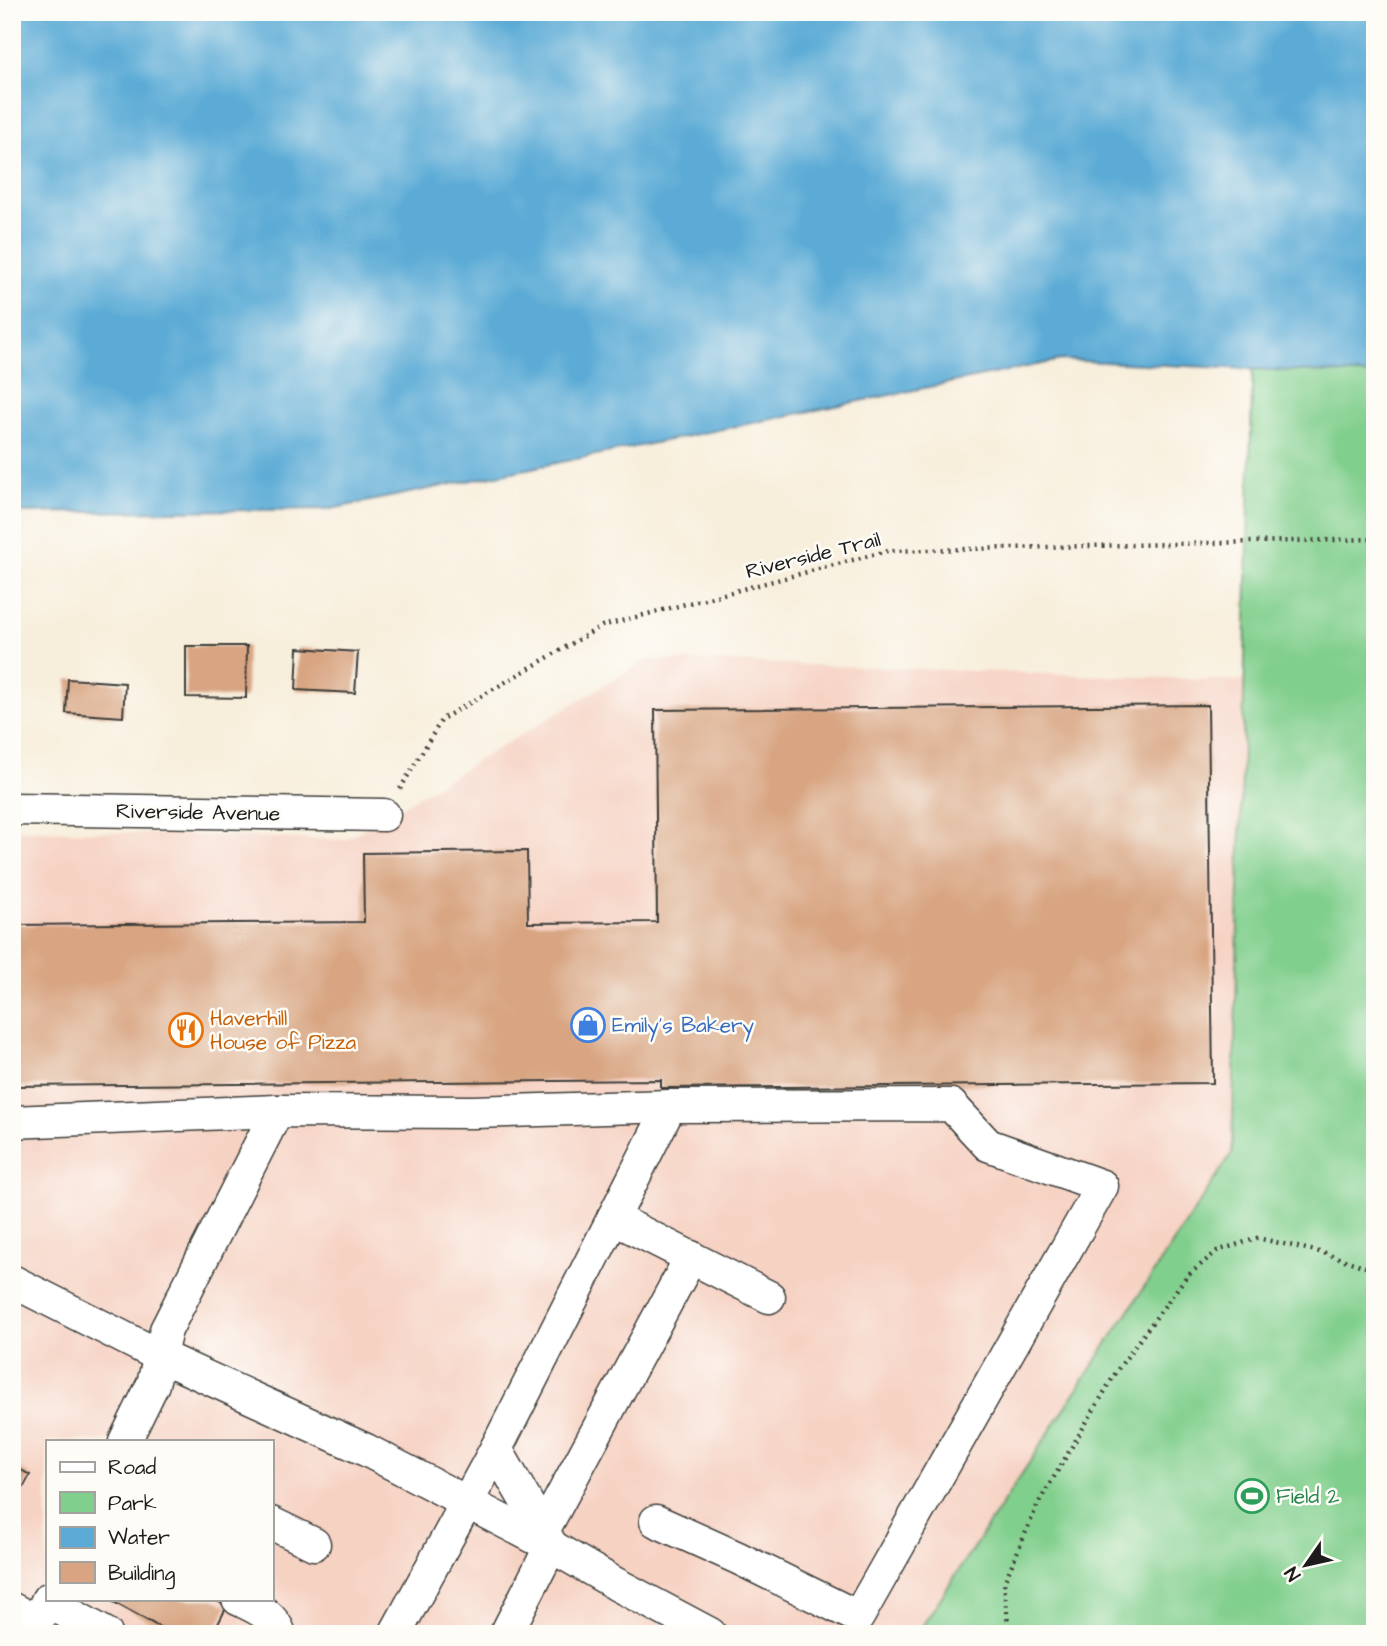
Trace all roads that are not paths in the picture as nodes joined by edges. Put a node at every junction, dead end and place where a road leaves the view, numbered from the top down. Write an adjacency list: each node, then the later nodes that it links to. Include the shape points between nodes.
1 (12, 809): 2 (street, Riverside Avenue)
2 (384, 815)
3 (670, 1106): 4 (street); 6 (street); 14 (street, via 951,1105 988,1145 1102,1186 858,1617)
4 (277, 1111): 5 (street); 10 (street, via 166,1330)
5 (12, 1122)
6 (613, 1218): 7 (street); 12 (street)
7 (691, 1258): 9 (street); 16 (street)
8 (12, 1281): 10 (street)
9 (769, 1297)
10 (160, 1356): 11 (street, via 153,1384); 13 (street, via 366,1450)
11 (125, 1440)
12 (496, 1449): 13 (street); 16 (street)
13 (467, 1503): 16 (street); 22 (street)
14 (656, 1521)
15 (273, 1524): 17 (street)
16 (547, 1539): 23 (street); 24 (street, via 616,1584)
17 (314, 1545)
18 (240, 1600): 21 (street, via 269,1616)
19 (35, 1613): 20 (street)
20 (106, 1634)
21 (280, 1634)
22 (395, 1634)
23 (506, 1634)
24 (710, 1634)

